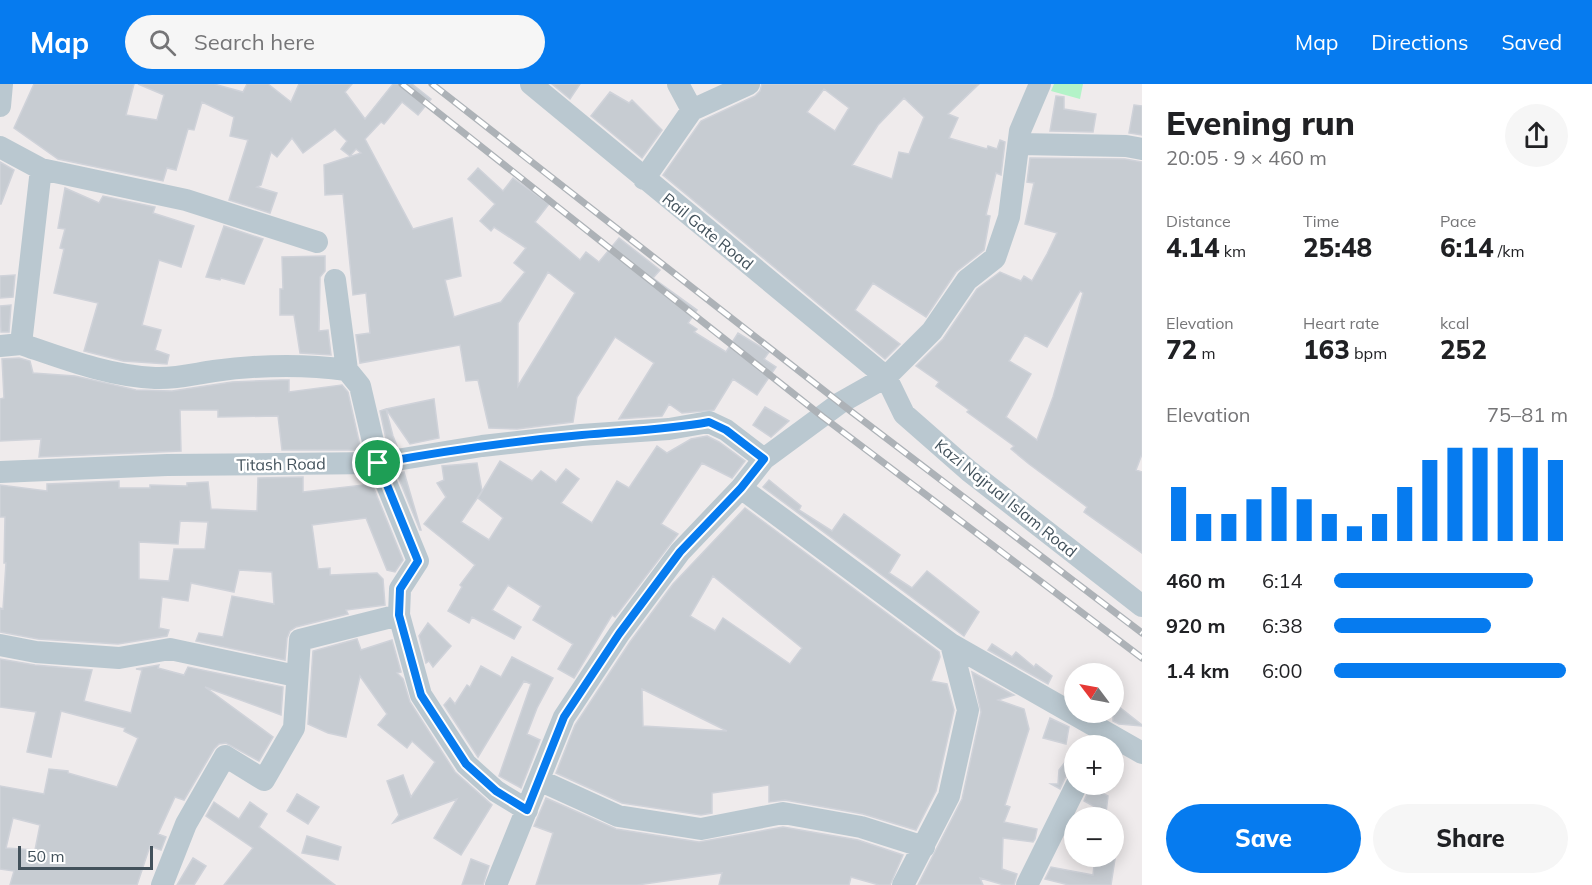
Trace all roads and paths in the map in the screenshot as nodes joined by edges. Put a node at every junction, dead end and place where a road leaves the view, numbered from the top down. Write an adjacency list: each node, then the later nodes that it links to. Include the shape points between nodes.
1 (2, 84): 6 (street)
2 (531, 84): 12 (street, Rail Gate Road)
3 (678, 84): 7 (street)
4 (749, 84): 7 (street)
5 (1040, 84): 8 (street, via 1020,131)
6 (0, 106)
7 (692, 110): 12 (street)
8 (1019, 144): 10 (street); 17 (street, via 1009,217 995,258 967,280 932,332)
9 (0, 147): 11 (street)
10 (1142, 149)
11 (41, 169): 13 (street, via 186,200); 15 (street)
12 (645, 179): 17 (street, Rail Gate Road)
13 (317, 242)
14 (335, 280): 16 (street)
15 (11, 345): 16 (street, via 84,366 156,378 313,365)
16 (347, 370): 19 (street, via 360,386)
17 (886, 377): 18 (street, via 840,403); 22 (street, Kazi Najrual Islam Road, via 904,414 969,471)
18 (764, 459): 19 (street, Titash Road, via 709,422 482,447); 21 (street)
19 (378, 463): 20 (street, Titash Road, via 167,465); 23 (street, via 418,561 400,589)
20 (0, 472)
21 (741, 488): 24 (street); 30 (street, via 680,552 619,634 564,717)
22 (1142, 606)
23 (399, 615): 26 (street, via 300,640); 32 (street, via 421,695 441,727 466,764 496,791)
24 (951, 644): 27 (street); 33 (street, via 968,710 949,796)
25 (0, 645): 26 (street, via 36,652 119,658 170,649)
26 (296, 676): 34 (street, via 294,728 264,780 225,756 186,824)
27 (1094, 735)
28 (1124, 747): 29 (street)
29 (1142, 753)
30 (539, 780): 32 (street); 33 (street, via 618,816 701,829 783,813 861,827)
31 (1072, 795): 37 (street)
32 (527, 810): 35 (street)
33 (924, 847): 36 (street)
34 (162, 885)
35 (496, 885)
36 (903, 885)
37 (1027, 885)

